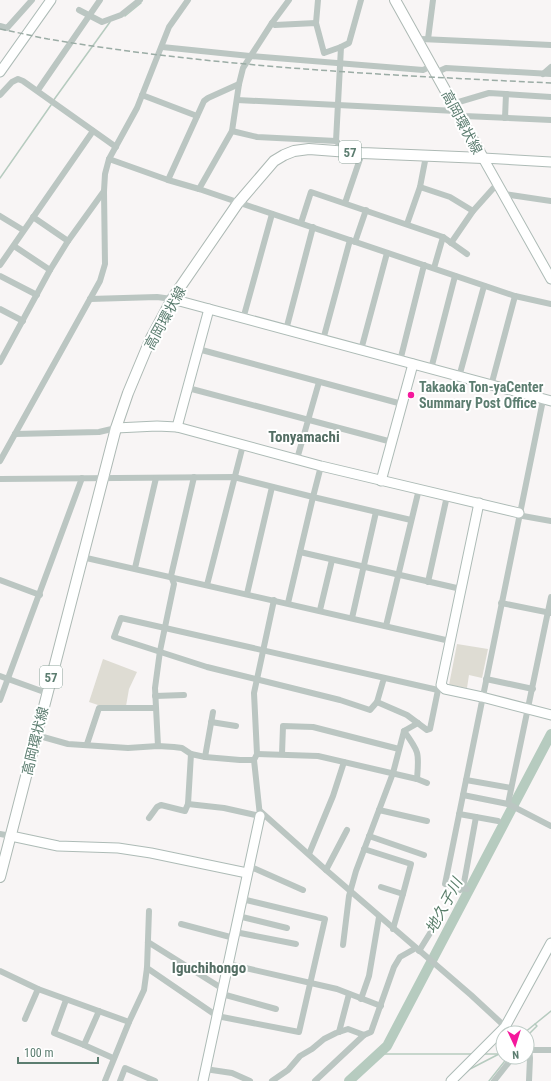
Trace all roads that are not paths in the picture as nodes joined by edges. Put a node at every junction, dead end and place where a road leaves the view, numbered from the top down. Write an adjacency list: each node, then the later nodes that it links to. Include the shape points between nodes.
1 (32, 0): 15 (street, via 8,28)
2 (50, 0): 24 (street)
3 (100, 0): 12 (street)
4 (140, 0): 12 (street, via 121,15 102,22)
5 (188, 0): 18 (street, via 169,27)
6 (289, 0): 13 (street)
7 (318, 0): 14 (street)
8 (361, 0): 19 (street, via 349,43)
9 (395, 0): 16 (main road, 高岡環状線)
10 (433, 0): 16 (street)
11 (79, 10): 12 (street)
12 (89, 15): 28 (street)
13 (272, 23): 14 (street); 20 (street)
14 (316, 23): 19 (street, via 324,53)
15 (0, 26)
16 (423, 40): 17 (street); 23 (main road, 高岡環状線)
17 (551, 45)
18 (162, 47): 20 (street); 31 (street)
19 (342, 47): 21 (street)
20 (250, 56): 21 (street); 27 (street, via 243,68)
21 (341, 63): 23 (street); 34 (street)
22 (551, 67): 25 (street)
23 (434, 70): 25 (street, via 446,68); 35 (main road, 高岡環状線)
24 (0, 72)
25 (543, 74): 26 (street)
26 (551, 74)
27 (239, 84): 33 (street); 36 (street, via 204,101)
28 (38, 90): 30 (street, via 18,79); 39 (street)
29 (506, 94): 32 (street); 35 (street, via 489,93); 37 (street)
30 (0, 95)
31 (142, 95): 36 (street); 42 (street)
32 (551, 97)
33 (237, 100): 34 (street); 40 (street)
34 (338, 105): 35 (street); 41 (street)
35 (454, 108): 37 (street, via 464,116); 46 (main road, 高岡環状線)
36 (197, 116): 49 (street)
37 (505, 118): 38 (street)
38 (551, 120)
39 (93, 130): 42 (street); 62 (street)
40 (232, 131): 41 (street, via 257,137); 52 (street)
41 (336, 141): 43 (street)
42 (116, 147): 47 (street)
43 (348, 152): 44 (main road, 高岡環状線 / 57); 56 (main road, 高岡環状線 / 57, via 309,149 284,155 274,161)
44 (362, 153): 45 (main road, 高岡環状線 / 57); 57 (street)
45 (426, 156): 46 (main road, 高岡環状線 / 57); 51 (street)
46 (483, 158): 48 (street); 50 (street)
47 (109, 159): 49 (street); 53 (street)
48 (551, 162)
49 (168, 180): 52 (street)
50 (498, 183): 54 (street); 59 (street)
51 (420, 187): 59 (street, via 450,197); 64 (street)
52 (199, 189): 56 (street)
53 (104, 190): 68 (street); 84 (street, via 105,264)
54 (504, 194): 55 (street); 80 (street)
55 (551, 201)
56 (238, 202): 60 (street); 85 (main road, 高岡環状線 / 57)
57 (345, 203): 58 (street); 63 (street, via 311,192)
58 (366, 210): 64 (street); 69 (street)
59 (473, 211): 70 (street)
60 (272, 214): 63 (street); 89 (street)
61 (0, 216): 66 (street)
62 (33, 217): 66 (street); 68 (street)
63 (301, 223): 65 (street)
64 (407, 224): 67 (street)
65 (314, 227): 69 (street); 91 (street)
66 (23, 230): 71 (street)
67 (443, 237): 70 (street); 76 (street)
68 (68, 241): 77 (street)
69 (352, 241): 72 (street); 92 (street)
70 (451, 243): 73 (street)
71 (14, 246): 74 (street); 77 (street)
72 (387, 252): 75 (street); 94 (street)
73 (467, 254)
74 (0, 265)
75 (424, 265): 76 (street); 96 (street)
76 (434, 268): 79 (street)
77 (50, 270): 82 (street)
78 (0, 276): 82 (street)
79 (455, 276): 81 (street); 98 (street)
80 (551, 279)
81 (484, 286): 83 (street); 99 (street)
82 (37, 295): 90 (street)
83 (516, 296): 86 (street); 101 (street)
84 (90, 298): 85 (street); 108 (street)
85 (172, 299): 88 (street); 107 (main road, 高岡環状線 / 57, via 128,392)
86 (551, 304)
87 (0, 309): 90 (street)
88 (209, 309): 89 (street); 93 (street)
89 (243, 319): 91 (street)
90 (23, 321): 95 (street)
91 (286, 330): 92 (street)
92 (323, 340): 94 (street)
93 (198, 350): 100 (street); 102 (street)
94 (361, 350): 96 (street)
95 (0, 361)
96 (400, 361): 97 (street)
97 (413, 364): 98 (street); 104 (street)
98 (431, 369): 99 (street)
99 (459, 377): 101 (street)
100 (319, 382): 104 (street); 105 (street)
101 (491, 386): 103 (street)
102 (188, 388): 105 (street); 106 (street)
103 (547, 400): 129 (street)
104 (402, 404): 109 (street)
105 (309, 420): 109 (street); 113 (street)
106 (177, 427): 107 (street); 110 (street)
107 (116, 428): 108 (street, via 99,432); 119 (main road, 高岡環状線 / 57)
108 (15, 434): 112 (street)
109 (392, 442): 122 (street)
110 (243, 445): 113 (street); 117 (street)
111 (0, 446): 112 (street)
112 (6, 449): 114 (street)
113 (297, 459): 115 (street)
114 (0, 461)
115 (321, 466): 122 (street); 126 (street)
116 (194, 476): 117 (street); 120 (street); 138 (street)
117 (234, 477): 123 (street); 141 (street)
118 (82, 478): 119 (street); 121 (street); 143 (street)
119 (103, 478): 120 (street); 133 (main road, 高岡環状線 / 57)
120 (156, 478): 136 (street)
121 (0, 480)
122 (381, 481): 124 (street)
123 (272, 487): 126 (street); 144 (street)
124 (419, 489): 125 (street); 130 (street)
125 (448, 496): 127 (street); 140 (street)
126 (313, 497): 128 (street); 132 (street)
127 (479, 503): 129 (street); 142 (street)
128 (376, 512): 130 (street); 135 (street)
129 (519, 513): 131 (street); 148 (street)
130 (411, 520): 137 (street)
131 (551, 522)
132 (300, 552): 134 (street); 147 (street)
133 (82, 557): 136 (street); 164 (main road, 高岡環状線 / 57)
134 (332, 560): 135 (street); 149 (street)
135 (364, 567): 137 (street); 151 (street)
136 (135, 568): 138 (street)
137 (398, 575): 140 (street); 152 (street)
138 (171, 576): 141 (street); 153 (street, via 174,584)
139 (0, 580): 143 (street)
140 (428, 582): 142 (street)
141 (207, 585): 144 (street)
142 (460, 589): 154 (street)
143 (40, 594): 159 (street)
144 (247, 594): 146 (street)
145 (551, 597): 150 (street)
146 (274, 600): 147 (street); 155 (street)
147 (288, 603): 149 (street)
148 (501, 603): 150 (street); 161 (street)
149 (320, 610): 151 (street)
150 (549, 613): 163 (street)
151 (352, 618): 152 (street)
152 (386, 626): 154 (street)
153 (166, 628): 155 (street); 156 (street); 156 (street, via 121,618 114,637)
154 (450, 641): 162 (street)
155 (264, 650): 158 (street); 160 (street)
156 (160, 652): 160 (street); 166 (street)
157 (0, 676): 159 (street)
158 (384, 678): 162 (street); 169 (street)
159 (8, 679): 164 (street); 168 (street)
160 (257, 679): 169 (street, via 370,710); 185 (street, via 254,693)
161 (486, 679): 163 (street); 167 (street)
162 (440, 689): 167 (street); 175 (street, via 430,729 427,730)
163 (533, 689): 171 (street)
164 (47, 693): 178 (main road, 高岡環状線 / 57)
165 (184, 694): 166 (street)
166 (155, 696): 170 (street)
167 (482, 697): 171 (street); 189 (street)
168 (0, 700)
169 (377, 702): 175 (street, via 407,715)
170 (155, 708): 179 (street, via 99,708); 180 (street)
171 (528, 709): 173 (street); 191 (street)
172 (213, 712): 174 (street)
173 (551, 715)
174 (212, 722): 176 (street); 184 (street)
175 (418, 723): 177 (street)
176 (236, 726)
177 (404, 731): 181 (street); 188 (street, via 416,747 419,757)
178 (36, 735): 179 (street, via 68,744); 205 (main road, 高岡環状線 / 57)
179 (87, 744): 180 (street, via 128,748)
180 (158, 746): 182 (street, via 182,748)
181 (399, 749): 183 (street, via 313,728 283,726); 187 (street)
182 (191, 754): 184 (street); 193 (street)
183 (282, 754): 185 (street); 186 (street, via 318,756)
184 (205, 757): 185 (street, via 240,760)
185 (256, 757): 196 (street)
186 (344, 762): 187 (street); 208 (street)
187 (393, 774): 188 (street); 195 (street)
188 (417, 779): 190 (street)
189 (466, 780): 191 (street); 192 (street)
190 (427, 783)
191 (511, 788): 194 (street)
192 (463, 795): 194 (street); 197 (street)
193 (188, 804): 196 (street); 199 (street, via 185,811 161,805)
194 (511, 805): 202 (street)
195 (379, 810): 200 (street); 206 (street)
196 (260, 813): 208 (street); 210 (street)
197 (459, 814): 198 (street); 198 (street, via 445,884 460,890 465,888)
198 (476, 817): 201 (street)
199 (149, 818)
200 (426, 821)
201 (498, 821)
202 (551, 826)
203 (348, 830): 211 (street)
204 (0, 834): 205 (street)
205 (11, 836): 210 (street, via 58,846 118,848); 212 (main road, 高岡環状線 / 57)
206 (369, 836): 207 (street); 209 (street)
207 (364, 849): 215 (street); 216 (street, via 412,864)
208 (309, 854): 211 (street)
209 (424, 855)
210 (248, 870): 214 (street); 217 (street)
211 (326, 870): 215 (street)
212 (0, 877)
213 (381, 887): 216 (street)
214 (303, 890)
215 (351, 892): 221 (street); 229 (street)
216 (403, 894): 224 (street)
217 (242, 899): 220 (street); 234 (street, via 326,919)
218 (149, 911): 226 (street)
219 (439, 913): 230 (street, via 432,930)
220 (238, 916): 223 (street); 225 (street)
221 (380, 917): 224 (street); 238 (street, via 369,976)
222 (181, 924): 225 (street)
223 (287, 928)
224 (393, 929): 230 (street)
225 (234, 935): 228 (street); 231 (street)
226 (148, 942): 232 (street); 236 (street)
227 (551, 943): 247 (street)
228 (296, 944)
229 (343, 945)
230 (417, 950): 240 (street, via 400,957); 246 (street)
231 (228, 964): 234 (street); 236 (street)
232 (147, 968): 243 (street); 245 (street, via 144,990)
233 (0, 971): 235 (street)
234 (310, 984): 237 (street); 243 (street, via 299,1032)
235 (38, 989): 239 (street); 244 (street)
236 (223, 991): 241 (street); 243 (street)
237 (350, 994): 238 (street); 248 (street)
238 (361, 999): 240 (street)
239 (66, 1000): 242 (street); 251 (street, via 54,1033)
240 (381, 1006): 249 (street, via 371,1032)
241 (276, 1009)
242 (99, 1011): 245 (street); 251 (street)
243 (217, 1016): 257 (street)
244 (25, 1019)
245 (129, 1022): 254 (street)
246 (503, 1025)
247 (512, 1025)
248 (339, 1032): 249 (street, via 348,1029); 263 (street, via 300,1056 288,1070)
249 (364, 1035): 264 (street)
250 (495, 1042): 265 (street)
251 (84, 1045): 254 (street)
252 (535, 1050): 253 (street)
253 (551, 1050)
254 (114, 1058): 258 (street)
255 (507, 1065): 266 (street)
256 (530, 1065): 267 (street)
257 (206, 1069): 261 (street); 262 (street, via 232,1073)
258 (105, 1081)
259 (120, 1081): 260 (street, via 125,1068)
260 (155, 1081)
261 (203, 1081)
262 (250, 1081)
263 (272, 1081)
264 (315, 1081)
265 (451, 1081)
266 (494, 1081)
267 (529, 1081)

